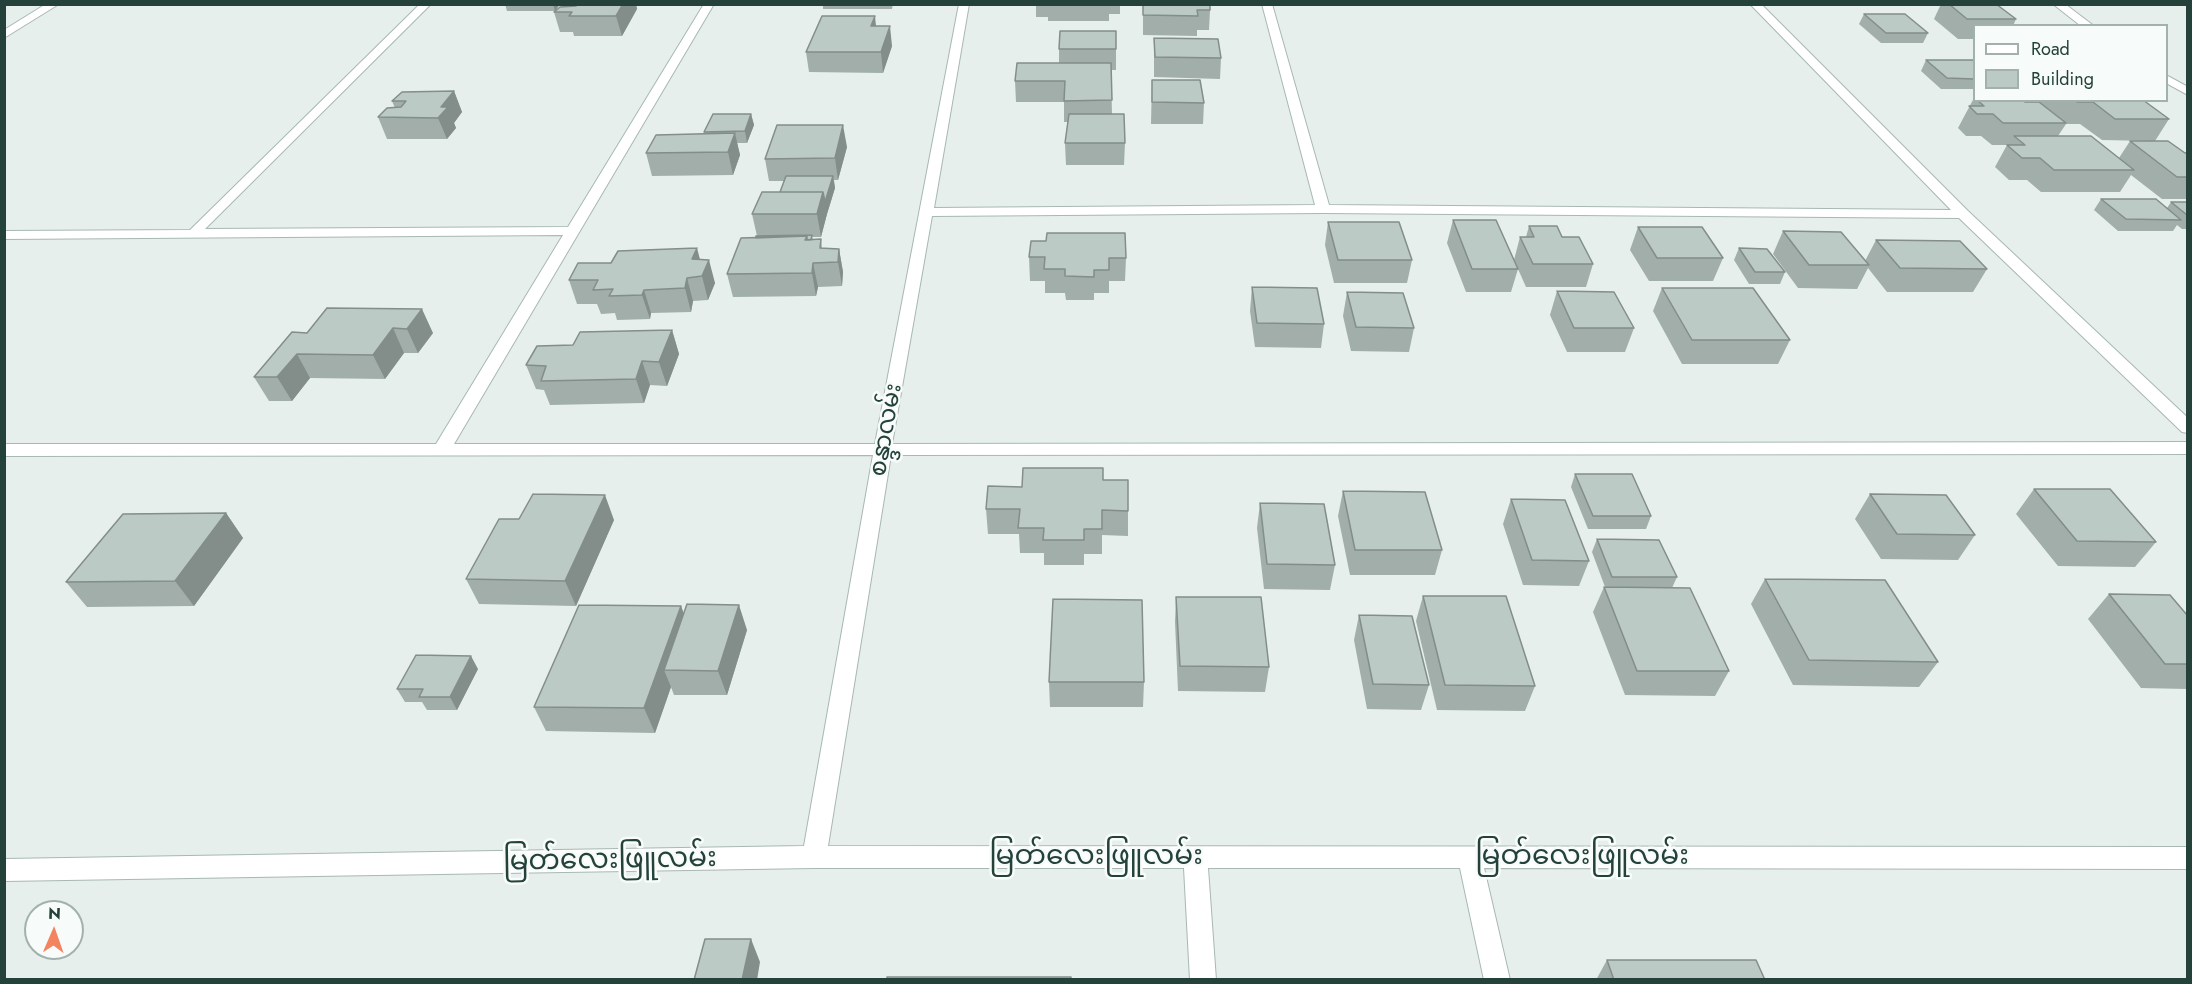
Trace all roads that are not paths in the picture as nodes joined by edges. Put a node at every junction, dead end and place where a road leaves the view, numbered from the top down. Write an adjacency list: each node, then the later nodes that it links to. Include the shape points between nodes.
1 (54, 4): 9 (street)
2 (426, 4): 16 (street)
3 (709, 4): 15 (street)
4 (964, 4): 13 (street, စန္ဒာလမ်း)
5 (1267, 4): 12 (street)
6 (1755, 4): 14 (street)
7 (2058, 4): 8 (street)
8 (2086, 24)
9 (4, 35)
10 (2168, 79): 11 (street)
11 (2187, 92)
12 (1323, 209): 13 (street); 14 (street)
13 (926, 212): 19 (street, စန္ဒာလမ်း)
14 (1963, 214): 18 (street)
15 (572, 231): 16 (street); 21 (street)
16 (194, 233): 17 (street)
17 (4, 234)
18 (2187, 428)
19 (883, 448): 20 (street); 21 (street); 24 (street, စန္ဒာလမ်း)
20 (2187, 448)
21 (442, 449): 22 (street)
22 (4, 450)
23 (1195, 856): 24 (street, မြတ်လေးဖြူလမ်း); 25 (street, မြတ်လေးဖြူလမ်း); 28 (street)
24 (814, 857): 27 (street, မြတ်လေးဖြူလမ်း)
25 (1469, 857): 26 (street, မြတ်လေးဖြူလမ်း); 29 (street)
26 (2187, 858)
27 (4, 870)
28 (1203, 980)
29 (1497, 980)

